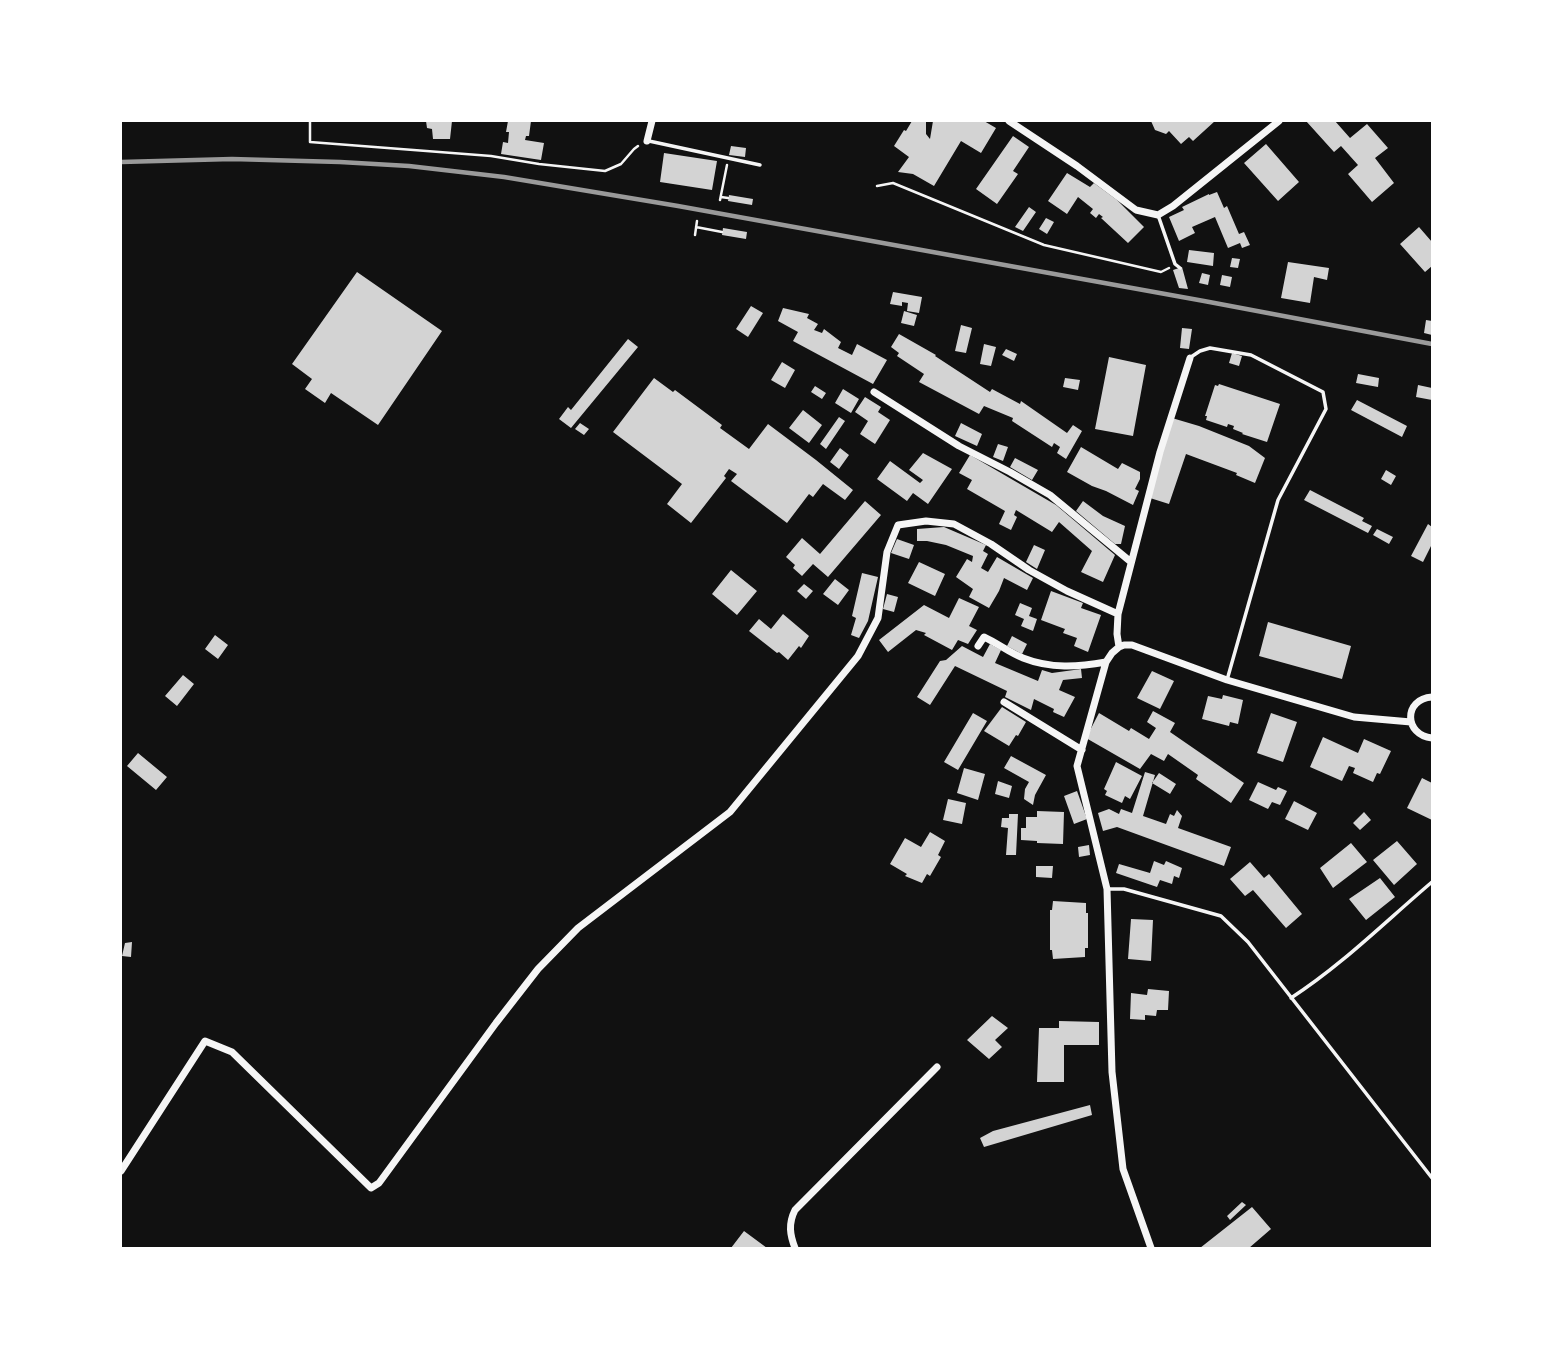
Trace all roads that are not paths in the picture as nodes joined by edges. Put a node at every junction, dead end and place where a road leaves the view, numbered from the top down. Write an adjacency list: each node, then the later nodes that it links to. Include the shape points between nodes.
1 (652, 121): 4 (street)
2 (1009, 121): 6 (street, via 1136,210)
3 (1279, 121): 6 (street)
4 (647, 141): 5 (lane)
5 (760, 165)
6 (1158, 215): 7 (lane)
7 (1180, 268)
8 (1190, 358): 10 (street); 15 (lane, via 1210,348 1251,355 1323,392 1326,409 1278,500)
9 (874, 392): 10 (street, via 959,446 1050,495)
10 (1131, 562): 11 (street)
11 (1118, 614): 13 (street); 25 (street, via 1067,591 954,524 898,525 887,552 878,618 858,656 730,812 578,928 538,969 379,1183 371,1188 232,1052 205,1041)
12 (978, 646): 14 (street, via 984,637 1022,658 1048,664)
13 (1119, 647): 14 (street); 15 (street, via 1132,645)
14 (1107, 663): 20 (street)
15 (1227, 680): 18 (street, via 1354,717)
16 (1432, 697): 18 (street, via 1415,704)
17 (1004, 702): 20 (street)
18 (1411, 722): 19 (street, via 1418,733)
19 (1432, 738)
20 (1082, 750): 22 (street, via 1077,766)
21 (1432, 882): 23 (lane)
22 (1107, 889): 23 (lane, via 1124,889 1221,916 1248,942); 28 (street, via 1112,1072 1123,1169)
23 (1290, 998): 26 (lane)
24 (937, 1067): 27 (street, via 794,1210 790,1226)
25 (121, 1171)
26 (1432, 1178)
27 (795, 1248)
28 (1151, 1248)

